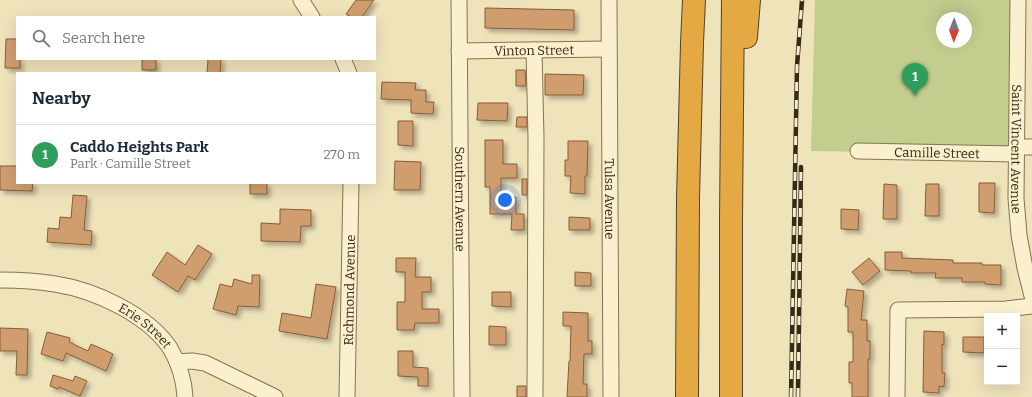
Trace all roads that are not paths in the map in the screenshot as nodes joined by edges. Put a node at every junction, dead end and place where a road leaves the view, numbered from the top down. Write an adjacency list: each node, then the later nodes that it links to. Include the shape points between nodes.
1 (301, 0): 8 (street)
2 (459, 0): 11 (street, Southern Avenue)
3 (608, 0): 9 (street, Tulsa Avenue)
4 (694, 0): 29 (highway)
5 (733, 0): 18 (highway)
6 (749, 0): 18 (highway)
7 (1018, 0): 16 (street, Saint Vincent Avenue)
8 (311, 16)
9 (609, 49): 10 (street, Vinton Street); 28 (street, Tulsa Avenue)
10 (534, 50): 11 (street, Vinton Street); 27 (street)
11 (459, 51): 26 (street, Southern Avenue)
12 (343, 60): 13 (street)
13 (349, 72)
14 (1032, 147): 16 (street, Camille Street)
15 (858, 151): 16 (street, Camille Street)
16 (1016, 151): 20 (street, Saint Vincent Avenue, via 1019,235)
17 (351, 184): 25 (street, Richmond Avenue)
18 (731, 219): 30 (highway)
19 (0, 280): 22 (street, Erie Street, via 56,284 84,291 123,308 152,328 165,342)
20 (1032, 296)
21 (1032, 306): 31 (street, via 1006,309 898,310)
22 (177, 362): 23 (street); 24 (street, Erie Street, via 205,363)
23 (186, 397)
24 (275, 397)
25 (347, 397)
26 (462, 397)
27 (535, 397)
28 (611, 397)
29 (687, 397)
30 (731, 397)
31 (897, 397)

